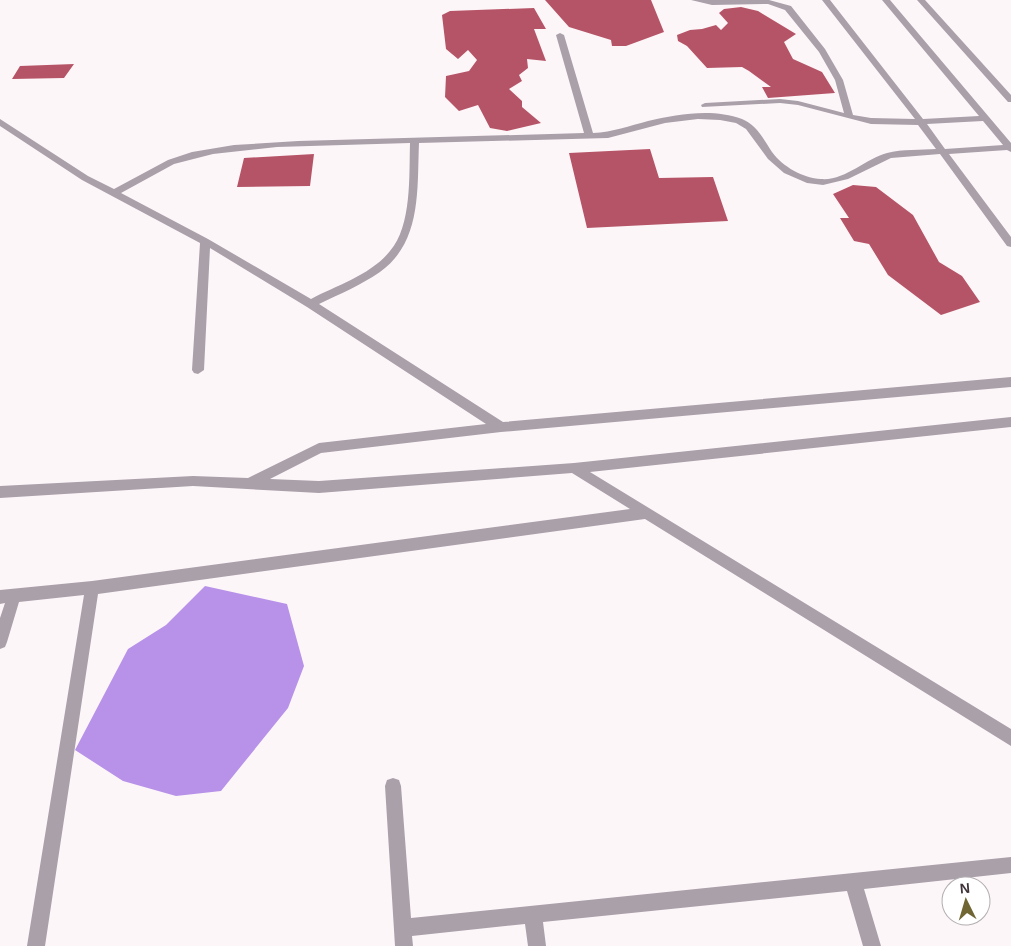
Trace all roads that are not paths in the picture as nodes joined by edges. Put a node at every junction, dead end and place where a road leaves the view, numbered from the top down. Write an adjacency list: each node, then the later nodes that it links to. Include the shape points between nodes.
1 (695, 0): 8 (street, via 712,3 768,2 788,8 840,80)
2 (826, 0): 11 (street)
3 (886, 0): 9 (street)
4 (921, 0): 6 (street)
5 (560, 35): 12 (street)
6 (1011, 100)
7 (705, 105): 8 (street, via 798,102)
8 (849, 117): 11 (street)
9 (983, 118): 11 (street); 14 (street)
10 (0, 122): 16 (street, via 85,178)
11 (921, 122): 15 (street)
12 (590, 135): 13 (street); 15 (street, via 622,133 670,120 729,118 754,131 776,163 810,182 822,183 837,181 890,155)
13 (415, 140): 16 (street, via 284,144 202,154 170,162); 19 (street, via 409,220 399,248 375,270)
14 (1010, 148): 15 (street)
15 (944, 151): 18 (street)
16 (114, 193): 17 (street)
17 (205, 240): 19 (street); 20 (street)
18 (1011, 244)
19 (311, 304): 23 (street)
20 (198, 370)
21 (1011, 382): 23 (street)
22 (1011, 422): 24 (street)
23 (501, 427): 25 (street, via 319,448)
24 (574, 468): 25 (street, via 319,487); 27 (street)
25 (251, 484): 26 (street, via 192,480)
26 (0, 492)
27 (646, 513): 28 (street); 31 (street)
28 (92, 588): 29 (street); 37 (street)
29 (7, 596): 30 (street)
30 (0, 642)
31 (1011, 738)
32 (392, 786): 36 (street)
33 (1011, 864): 34 (street)
34 (853, 881): 35 (street); 40 (street)
35 (533, 914): 36 (street); 39 (street)
36 (403, 928): 38 (street)
37 (36, 946)
38 (404, 946)
39 (537, 946)
40 (872, 946)

